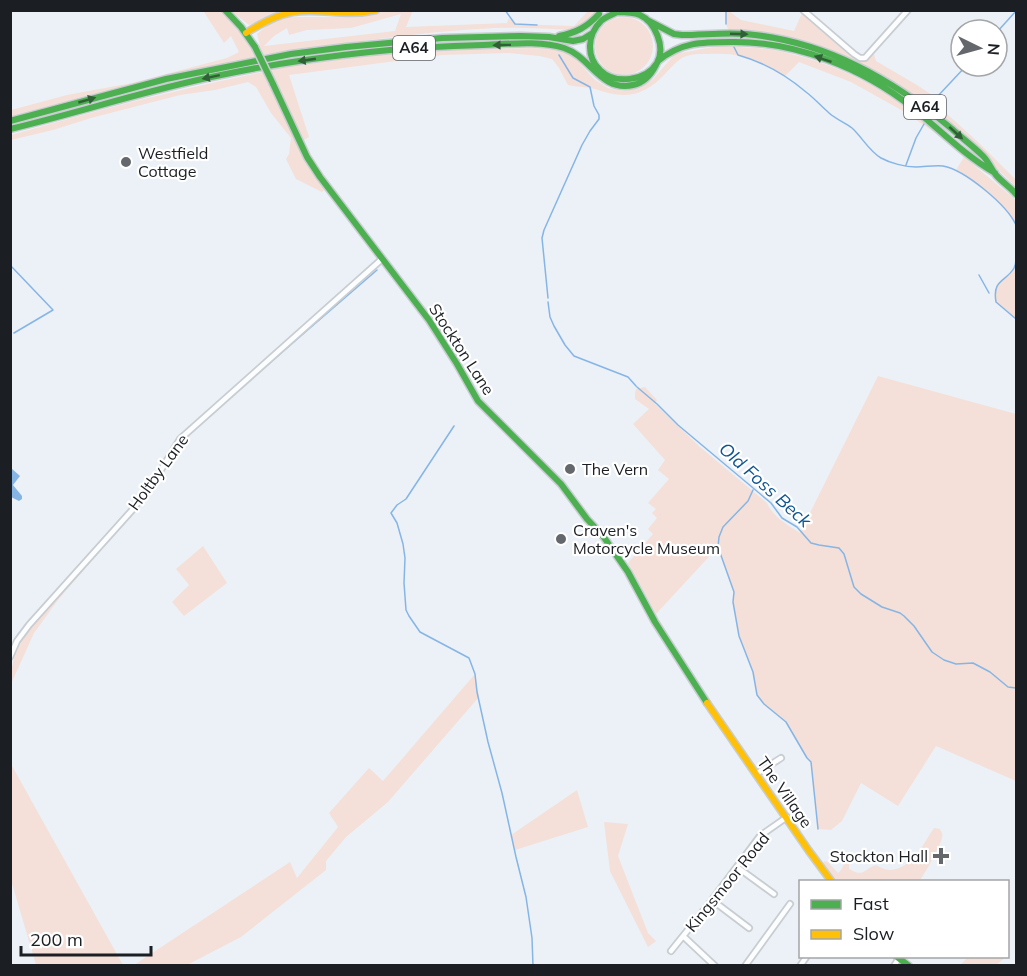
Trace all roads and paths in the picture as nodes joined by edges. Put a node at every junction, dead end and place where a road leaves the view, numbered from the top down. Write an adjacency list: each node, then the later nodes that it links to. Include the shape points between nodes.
1 (225, 10): 10 (main road, Stockton Lane)
2 (376, 10): 10 (main road, via 358,15 285,14)
3 (803, 10): 4 (street, via 860,58 865,58)
4 (908, 10)
5 (634, 11): 7 (main road); 8 (main road, A64); 9 (main road, via 611,15)
6 (600, 12): 9 (main road); 11 (main road, via 580,31)
7 (647, 20): 8 (main road, A64); 12 (main road, via 659,42)
8 (656, 25): 15 (main road, A64, one-way to 15, via 682,35 749,34 782,39 856,64 923,105 986,160)
9 (593, 31): 11 (main road, A64, via 583,39); 12 (main road, via 589,46 592,61 606,76 629,79)
10 (246, 33): 17 (main road, Stockton Lane, bridge, via 307,157)
11 (549, 37): 13 (main road, A64, one-way to 11, via 166,79 291,54 431,39)
12 (657, 63): 14 (main road, A64, one-way to 14, via 643,82 622,86 602,79 577,54 560,47 443,46 347,54 169,86); 15 (main road, A64, one-way to 12, via 897,96 828,60 762,43 730,41 685,45)
13 (10, 121)
14 (10, 129)
15 (996, 174): 16 (main road, A64)
16 (1017, 194)
17 (382, 259): 19 (street, Holtby Lane, via 180,439 134,508); 21 (main road, Stockton Lane, via 443,340 478,401 528,449 603,536)
18 (10, 641): 19 (street)
19 (17, 641): 20 (street, Holtby Lane)
20 (10, 657)
21 (716, 717): 23 (main road, The Village)
22 (781, 758): 23 (street)
23 (756, 774): 24 (main road, The Village)
24 (787, 818): 25 (street, Kingsmoor Road, via 760,836); 26 (main road, The Village)
25 (737, 867): 27 (street); 28 (street, Kingsmoor Road)
26 (831, 880)
27 (774, 894)
28 (712, 900): 30 (street); 31 (street, Kingsmoor Road)
29 (790, 904): 36 (street)
30 (749, 928)
31 (683, 936): 32 (street, Kingsmoor Road); 35 (street)
32 (671, 951)
33 (898, 958): 38 (street); 39 (main road)
34 (804, 961): 37 (street)
35 (715, 966)
36 (745, 966)
37 (811, 966)
38 (894, 966)
39 (909, 966)

